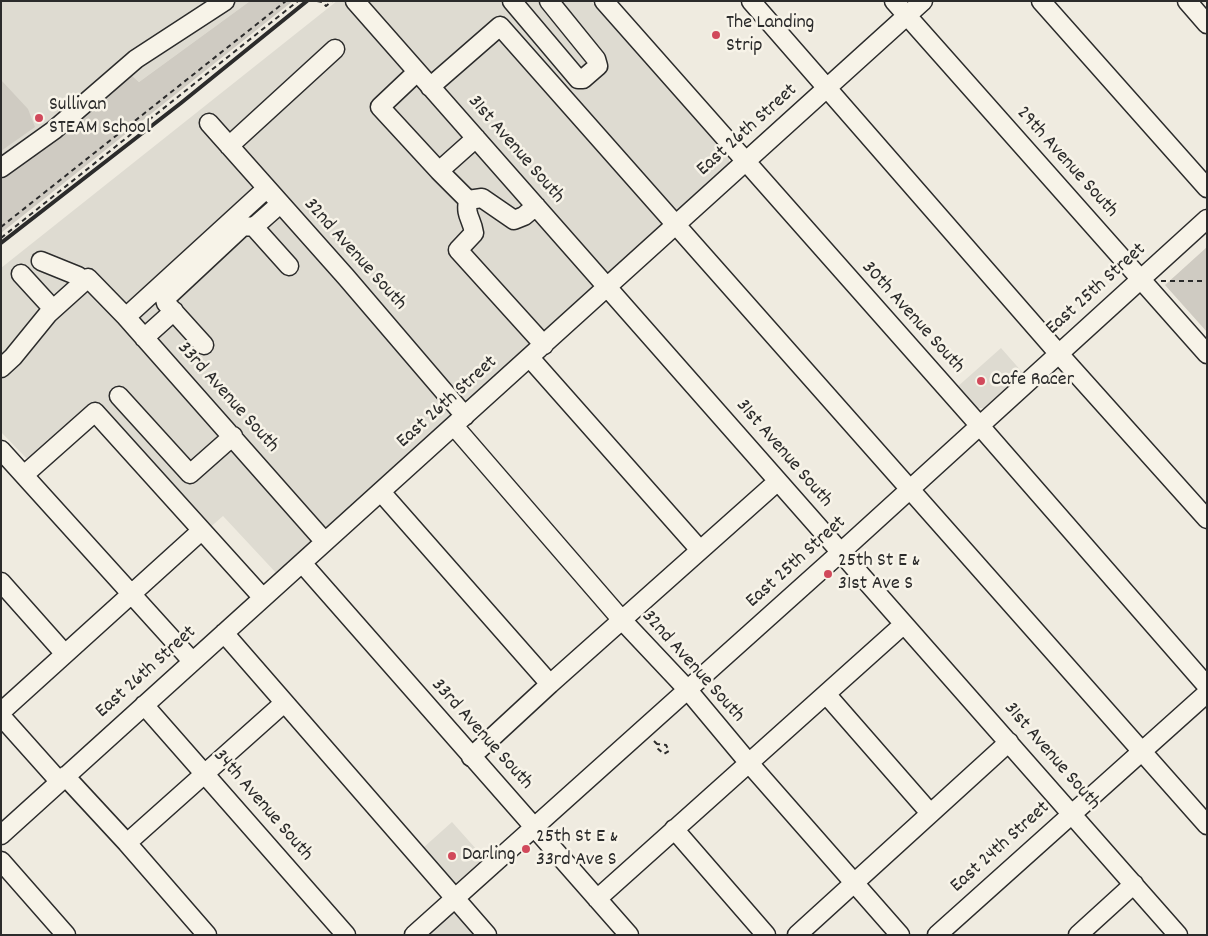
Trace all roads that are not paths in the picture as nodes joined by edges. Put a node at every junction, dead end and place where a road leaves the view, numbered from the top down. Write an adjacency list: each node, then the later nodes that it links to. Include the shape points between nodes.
1 (225, 1): 21 (street, via 136,59 54,130)
2 (355, 1): 14 (street, 31st Avenue South)
3 (512, 1): 4 (street, via 578,79 584,79 598,66 596,59)
4 (549, 1)
5 (604, 1): 20 (street, 30th Avenue South)
6 (750, 1): 16 (street)
7 (894, 1): 11 (street, 29th Avenue South)
8 (923, 1): 11 (street, East 26th Street)
9 (1041, 1): 23 (street)
10 (1187, 1): 12 (street)
11 (907, 16): 16 (street, East 26th Street); 34 (street, 29th Avenue South)
12 (1207, 24)
13 (335, 49): 19 (street)
14 (417, 72): 15 (street, 31st Avenue South); 22 (street, via 380,106)
15 (430, 87): 18 (street, 31st Avenue South); 29 (street, via 500,26)
16 (827, 88): 20 (street, East 26th Street); 43 (street)
17 (209, 123): 19 (street, 32nd Avenue South)
18 (476, 138): 22 (street); 27 (street, 31st Avenue South)
19 (229, 146): 24 (street, 32nd Avenue South)
20 (746, 162): 29 (street, East 26th Street); 49 (street, 30th Avenue South)
21 (1, 168)
22 (440, 170): 25 (street)
23 (1207, 188)
24 (266, 189): 26 (street, 32nd Avenue South); 39 (street)
25 (468, 200): 27 (street, via 482,198 514,220); 42 (street, via 466,211 474,233 458,250)
26 (280, 204): 30 (street); 48 (street, 32nd Avenue South, via 346,277)
27 (536, 206): 36 (street, 31st Avenue South)
28 (1207, 219): 34 (street, East 25th Street)
29 (677, 224): 36 (street, East 26th Street); 54 (street)
30 (254, 227): 32 (street); 38 (street, via 242,228 166,296 166,303)
31 (41, 261): 35 (street, 33rd Avenue South)
32 (289, 266)
33 (21, 274): 37 (street)
34 (1140, 279): 43 (street, East 25th Street); 44 (street, 29th Avenue South)
35 (88, 283): 37 (street); 39 (street, 33rd Avenue South)
36 (608, 287): 42 (street, East 26th Street); 53 (street, 31st Avenue South)
37 (53, 309): 46 (street)
38 (174, 312): 40 (street); 41 (street)
39 (126, 317): 40 (street, 33rd Avenue South)
40 (144, 338): 50 (street, 33rd Avenue South)
41 (204, 345)
42 (544, 345): 45 (street, East 26th Street)
43 (1059, 354): 49 (street, East 25th Street); 56 (street)
44 (1207, 354)
45 (530, 358): 48 (street, East 26th Street); 59 (street)
46 (1, 368)
47 (119, 396): 50 (street, via 190,474)
48 (460, 421): 55 (street, East 26th Street); 65 (street, 32nd Avenue South)
49 (980, 426): 54 (street, East 25th Street); 71 (street, 30th Avenue South)
50 (233, 436): 58 (street, 33rd Avenue South)
51 (1, 450): 52 (street)
52 (24, 475): 57 (street, via 95,412); 63 (street)
53 (778, 481): 59 (street); 60 (street, 31st Avenue South)
54 (911, 489): 60 (street, East 25th Street); 80 (street)
55 (381, 492): 58 (street, East 26th Street); 70 (street)
56 (1207, 519)
57 (202, 531): 63 (street); 64 (street)
58 (325, 542): 61 (street, East 26th Street)
59 (700, 550): 65 (street)
60 (841, 552): 66 (street, 31st Avenue South); 72 (street, East 25th Street)
61 (302, 563): 64 (street, East 26th Street); 81 (street, 33rd Avenue South)
62 (1, 582): 68 (street)
63 (131, 594): 68 (street); 69 (street)
64 (263, 598): 67 (street, East 26th Street)
65 (621, 619): 70 (street); 72 (street, 32nd Avenue South)
66 (904, 624): 74 (street); 79 (street, 31st Avenue South)
67 (224, 633): 69 (street, East 26th Street); 75 (street)
68 (65, 654): 77 (street)
69 (192, 661): 76 (street, East 26th Street)
70 (550, 684): 81 (street)
71 (1207, 686)
72 (687, 690): 82 (street, 32nd Avenue South); 88 (street, East 25th Street)
73 (1207, 693): 80 (street, East 24th Street)
74 (826, 694): 82 (street); 85 (street)
75 (284, 703): 83 (street); 95 (street)
76 (144, 705): 83 (street, 34th Avenue South); 84 (street, East 26th Street)
77 (1, 712)
78 (1, 716): 84 (street)
79 (1009, 742): 85 (street); 86 (street, 31st Avenue South)
80 (1141, 752): 86 (street, East 24th Street); 87 (street)
81 (471, 757): 88 (street, 33rd Avenue South)
82 (748, 762): 89 (street); 93 (street, 32nd Avenue South)
83 (205, 773): 91 (street); 99 (street, 34th Avenue South)
84 (62, 778): 90 (street, East 26th Street); 91 (street)
85 (930, 813): 93 (street)
86 (1072, 813): 94 (street, 31st Avenue South); 106 (street, East 24th Street)
87 (1207, 825)
88 (534, 826): 95 (street, East 25th Street); 96 (street, 33rd Avenue South)
89 (674, 829): 96 (street); 103 (street)
90 (1, 835)
91 (127, 843): 98 (street)
92 (1, 861): 97 (street)
93 (854, 882): 104 (street); 105 (street, 32nd Avenue South)
94 (1134, 884): 107 (street); 108 (street, 31st Avenue South)
95 (455, 898): 100 (street, East 25th Street); 101 (street)
96 (597, 899): 102 (street, 33rd Avenue South)
97 (66, 935)
98 (207, 935)
99 (346, 935)
100 (414, 935)
101 (487, 935)
102 (629, 935)
103 (766, 935)
104 (797, 935)
105 (900, 935)
106 (937, 935)
107 (1078, 935)
108 (1178, 935)

